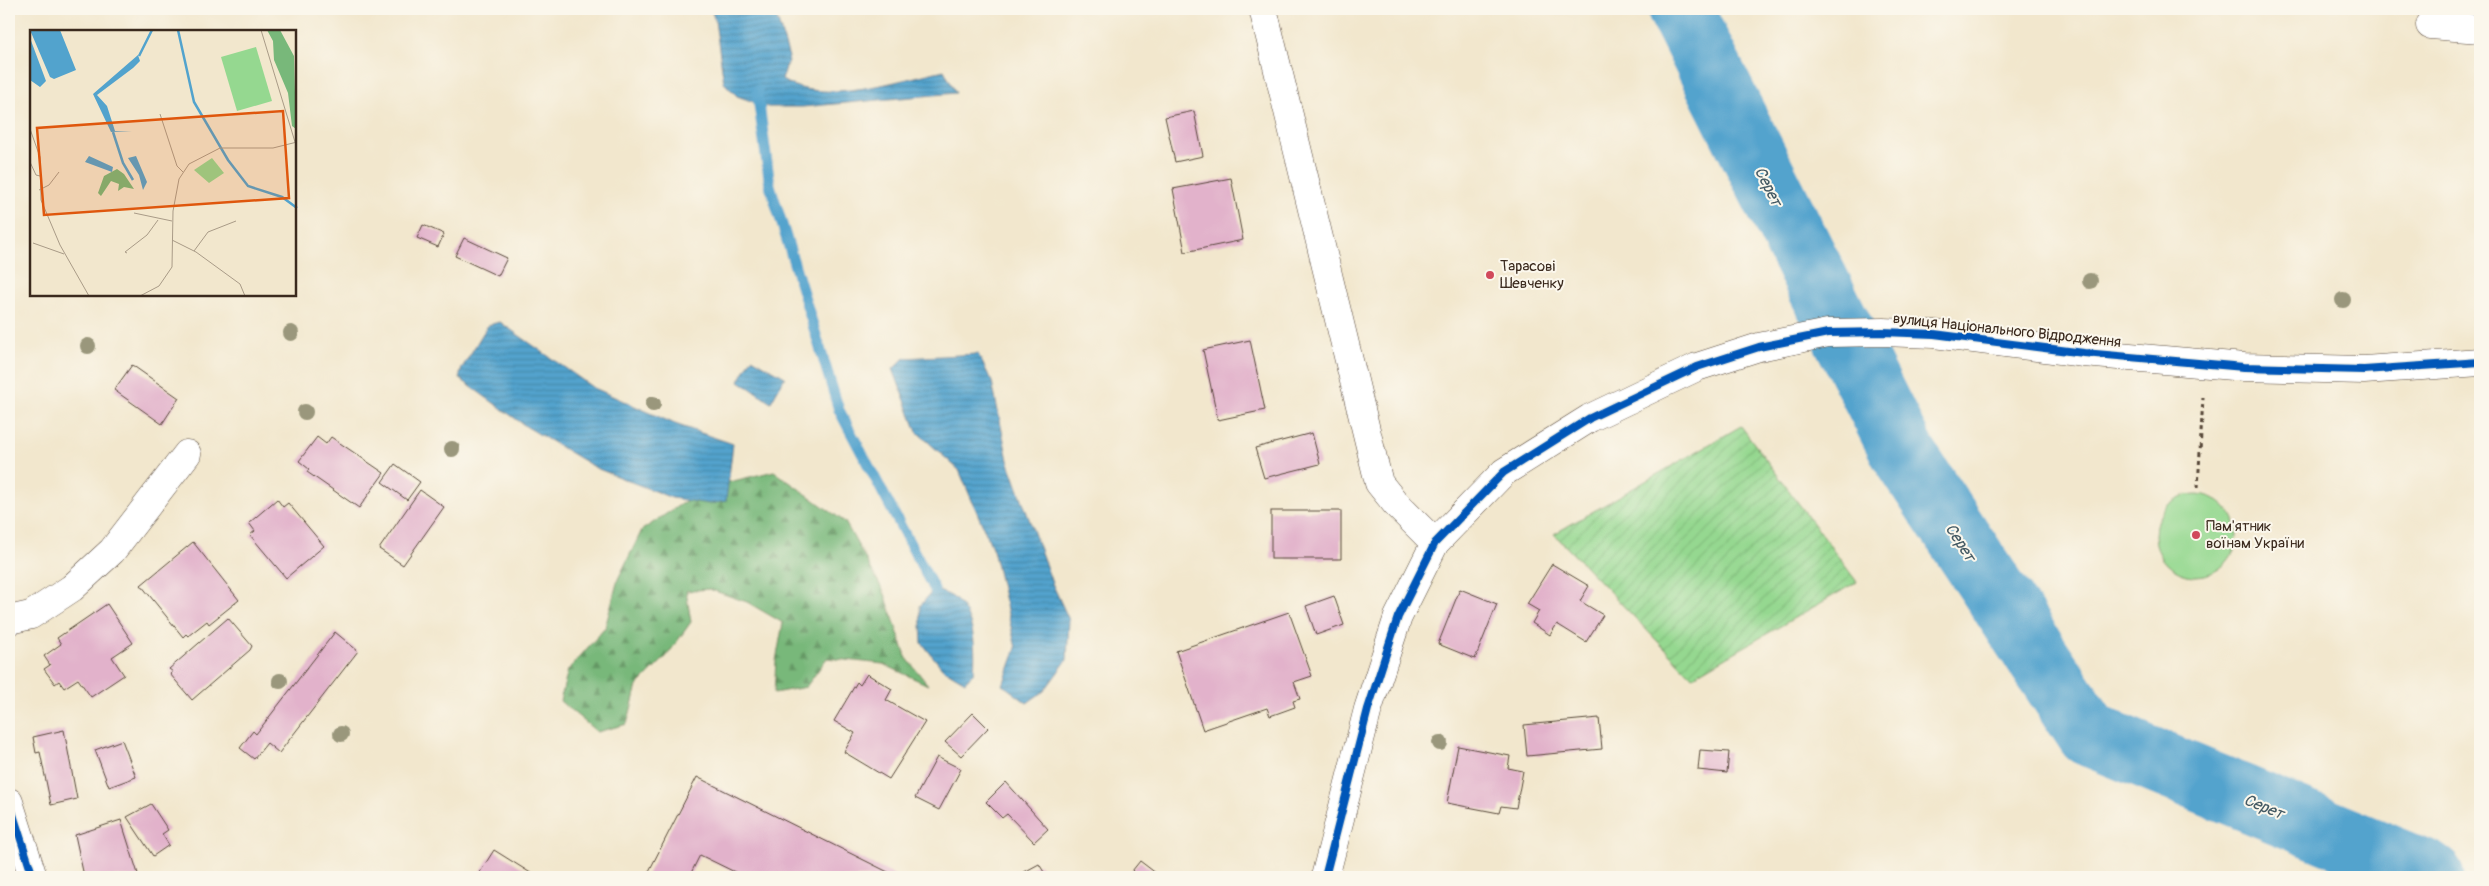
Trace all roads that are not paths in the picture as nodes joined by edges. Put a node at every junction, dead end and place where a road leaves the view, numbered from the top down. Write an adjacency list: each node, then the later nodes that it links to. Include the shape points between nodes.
1 (1263, 9): 6 (street, via 1379,483)
2 (2430, 26): 3 (street)
3 (2480, 29)
4 (2480, 362): 6 (street, вулиця Національного Відродження, via 2364,370 2244,367 2084,353 1934,334 1828,333 1759,347 1697,367 1590,418 1504,472)
5 (187, 454): 7 (street, via 112,551 72,588 31,615)
6 (1435, 543): 10 (street, вулиця Національного Відродження, via 1398,617 1368,709)
7 (9, 620)
8 (9, 802): 9 (street)
9 (33, 877)
10 (1325, 877)

